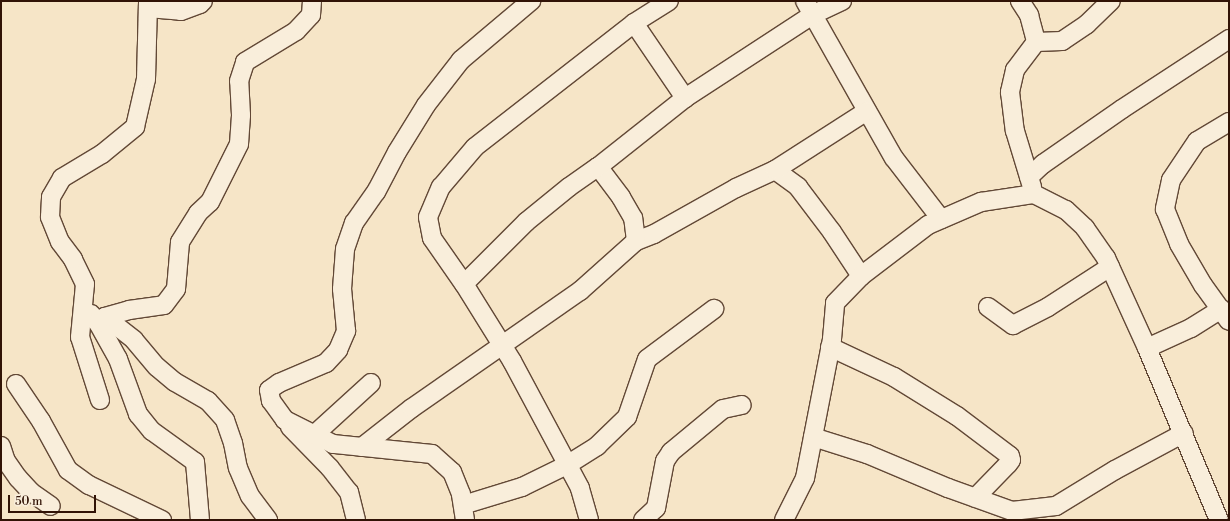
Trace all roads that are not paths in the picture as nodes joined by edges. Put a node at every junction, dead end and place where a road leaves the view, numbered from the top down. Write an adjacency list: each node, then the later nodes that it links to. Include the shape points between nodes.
1 (203, 1): 8 (street, via 181,11)
2 (312, 1): 29 (street, via 310,15 296,31 245,62 238,80 241,114 239,144 210,202 198,213 180,242 176,289 164,305 129,310)
3 (531, 1): 37 (street, via 461,60 426,105 376,192 354,223 345,249 342,289 346,331 338,350 326,363 279,383 269,390 271,401)
4 (669, 1): 10 (street)
5 (842, 1): 9 (street)
6 (1020, 1): 12 (street, via 1029,15)
7 (1106, 3): 12 (street, via 1087,24 1062,41)
8 (148, 4): 25 (street, via 146,79 136,126 102,154 62,178 51,197 50,217 60,242 74,260 85,284)
9 (810, 8): 13 (street); 14 (street)
10 (634, 23): 13 (street); 24 (street, via 475,147 441,187 428,217 432,238)
11 (1229, 39): 18 (street, via 1122,109 1043,164)
12 (1036, 42): 18 (street, via 1015,70 1010,92 1015,131)
13 (685, 98): 16 (street)
14 (867, 111): 17 (street); 20 (street, via 894,158)
15 (1229, 122): 28 (street, via 1197,141 1171,180 1165,208 1179,244 1203,285)
16 (598, 167): 21 (street, via 633,218); 24 (street, via 526,222)
17 (775, 170): 21 (street); 23 (street, via 798,187)
18 (1029, 177): 19 (street)
19 (1034, 194): 20 (street, via 982,202); 22 (street, via 1066,210 1085,228)
20 (941, 219): 23 (street, via 928,225)
21 (636, 241): 30 (street, via 580,291)
22 (1110, 267): 26 (street, via 1048,307 1013,325); 32 (street)
23 (861, 276): 31 (street, via 835,303)
24 (464, 284): 30 (street)
25 (83, 304): 29 (street); 35 (street, via 80,337)
26 (988, 307)
27 (714, 309): 43 (street, via 647,359 627,417 597,446)
28 (1225, 315): 32 (street)
29 (102, 320): 48 (street, via 138,414 152,431 195,462); 49 (street, via 134,340 157,367 175,382 208,401 225,420 238,468 250,496)
30 (503, 346): 42 (street, via 412,408); 43 (street)
31 (830, 347): 40 (street); 44 (street, via 900,381 958,416 1010,456 1008,464)
32 (1147, 348): 38 (street)
33 (371, 383): 39 (street)
34 (16, 384): 47 (street, via 41,420 68,470 89,485)
35 (100, 400)
36 (742, 405): 52 (street, via 722,410 671,452 665,461 656,508)
37 (285, 420): 39 (street); 50 (street, via 349,492)
38 (1184, 433): 44 (street, via 1115,470 1056,506 1012,511); 54 (street)
39 (314, 435): 42 (street, via 333,444)
40 (813, 438): 44 (street, via 867,454); 53 (street, via 805,478)
41 (1, 446): 45 (street, via 6,461 18,478 31,492)
42 (362, 447): 46 (street, via 432,454 452,472 461,494)
43 (567, 465): 46 (street); 51 (street, via 580,488)
44 (975, 498)
45 (51, 506)
46 (464, 513)
47 (162, 520)
48 (200, 520)
49 (268, 520)
50 (356, 520)
51 (589, 520)
52 (643, 520)
53 (784, 520)
54 (1219, 520)

